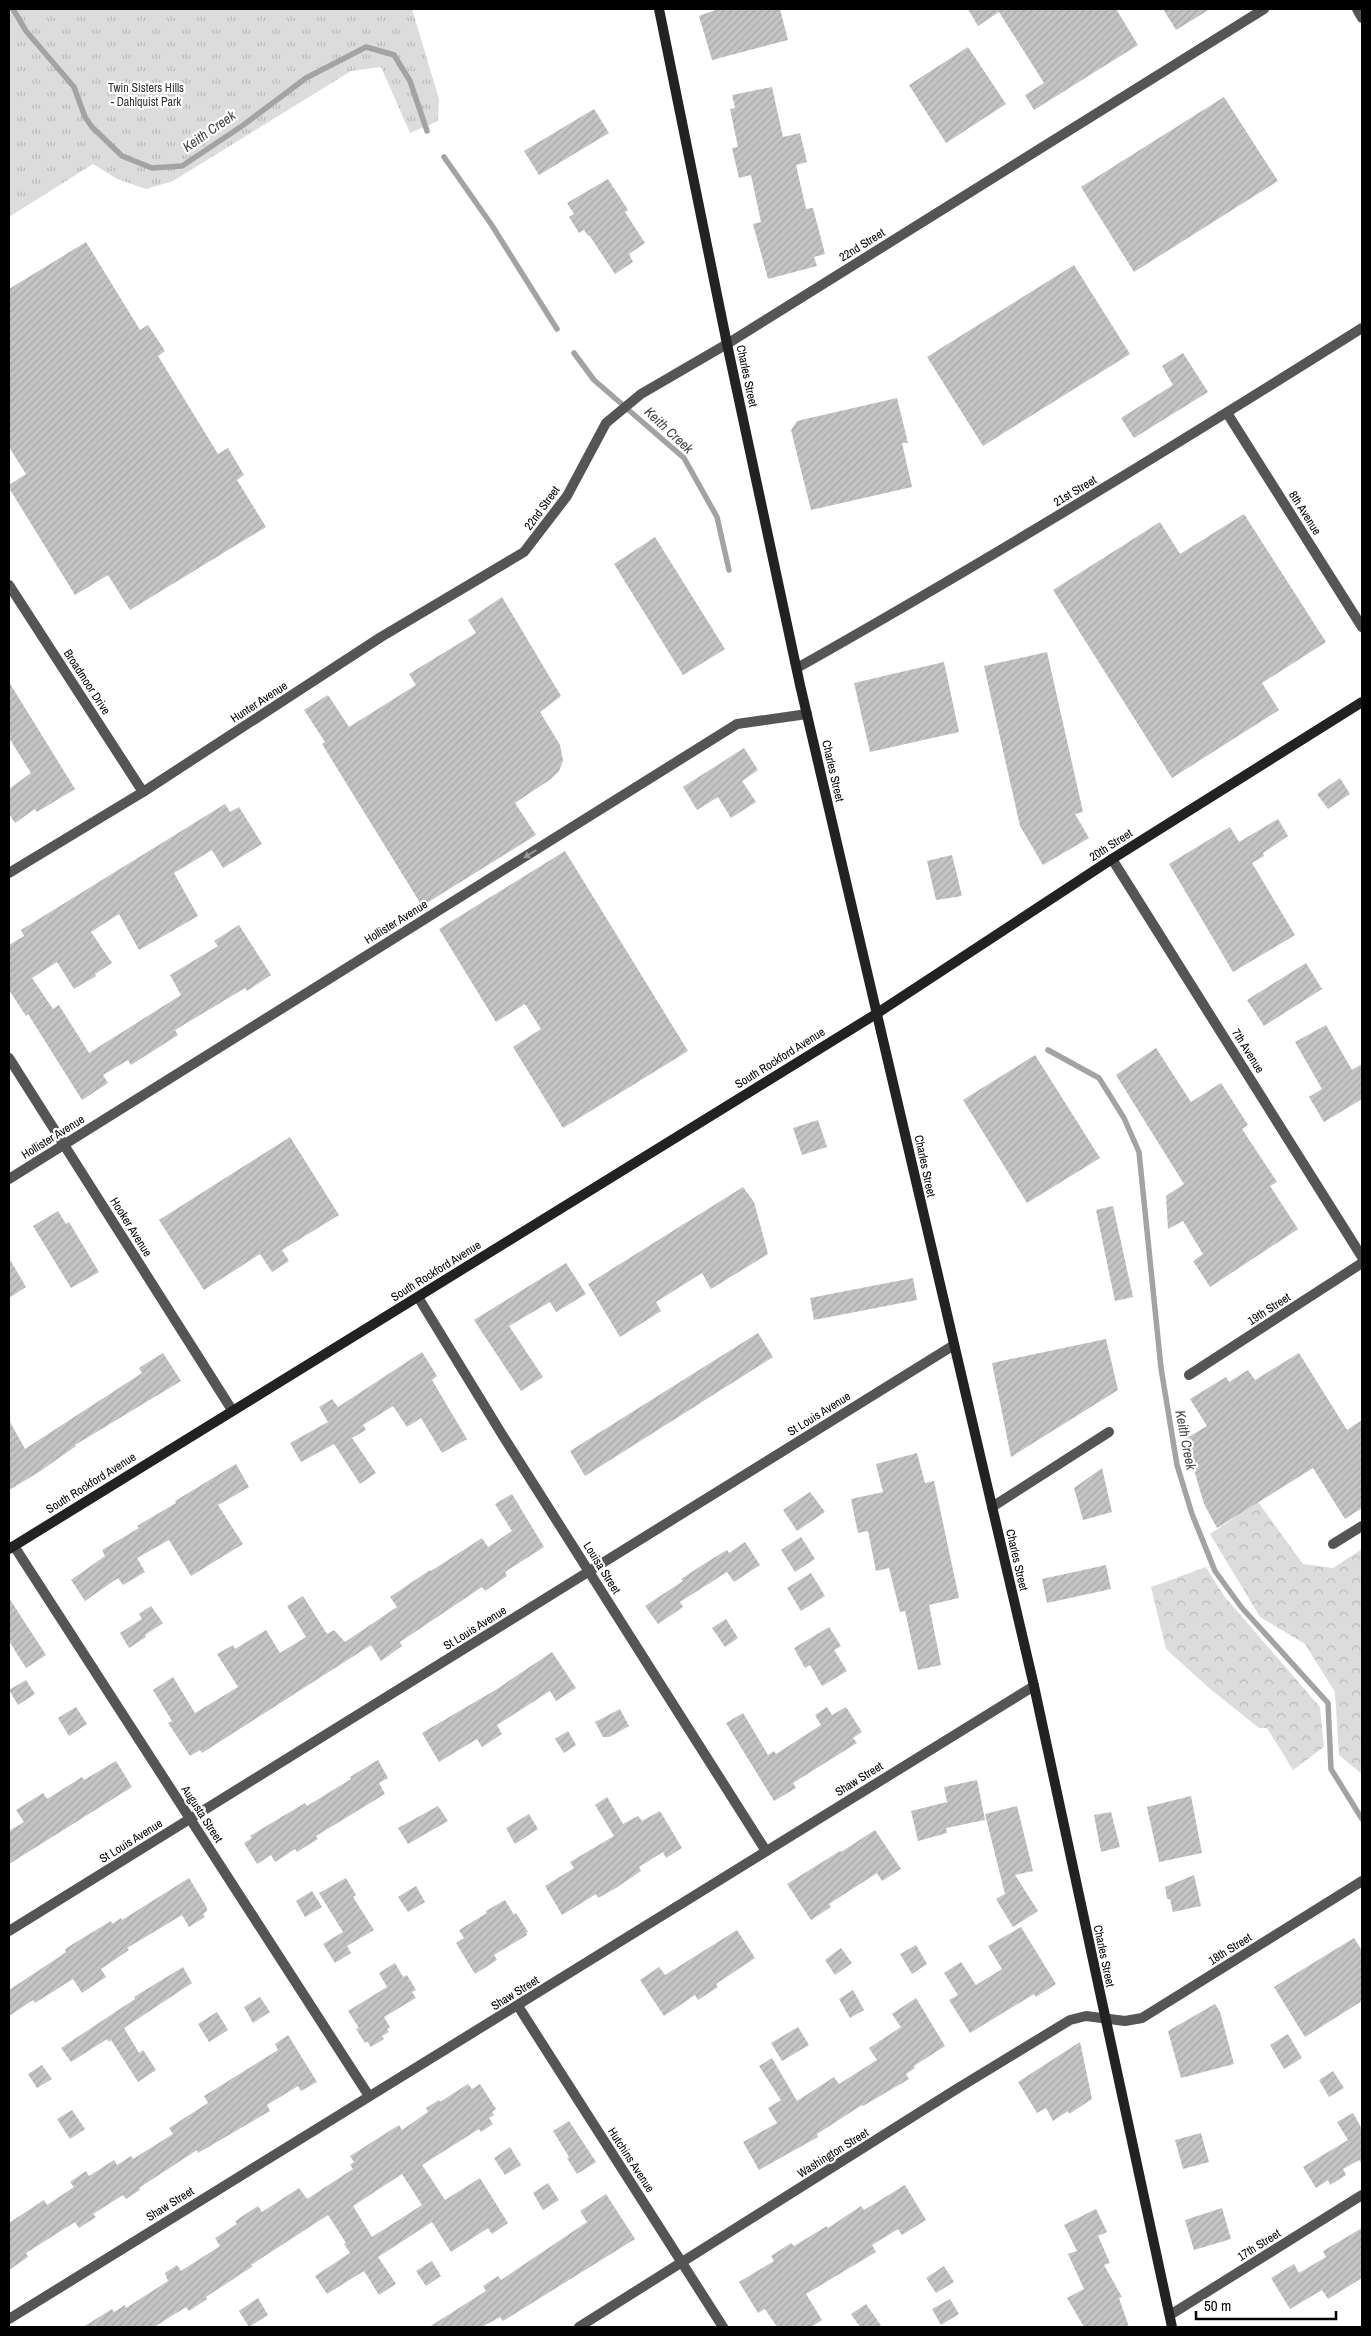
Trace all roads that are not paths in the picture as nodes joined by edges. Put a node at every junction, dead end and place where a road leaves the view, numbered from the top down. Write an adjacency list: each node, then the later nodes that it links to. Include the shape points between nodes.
1 (659, 9): 6 (main road, Charles Street)
2 (1264, 9): 6 (street, 22nd Street)
3 (1356, 9): 4 (street)
4 (1362, 18)
5 (1362, 328): 7 (street, 21st Street)
6 (727, 344): 8 (street, 22nd Street, via 641,394 606,424 568,496); 11 (main road, Charles Street)
7 (1227, 413): 10 (street, 8th Avenue); 11 (street, 21st Street, via 940,587)
8 (524, 552): 14 (street, Hunter Avenue, via 381,637)
9 (9, 586): 14 (street, Broadmoor Drive)
10 (1362, 628)
11 (797, 668): 13 (main road, Charles Street)
12 (1362, 702): 15 (main road, 20th Street)
13 (807, 714): 17 (main road, Charles Street); 19 (street, Hollister Avenue, one-way to 19, via 737,724)
14 (143, 792): 16 (street, Hunter Avenue)
15 (1112, 859): 17 (main road, 20th Street); 21 (street, 7th Avenue)
16 (9, 873)
17 (876, 1014): 23 (main road, South Rockford Avenue); 24 (main road, Charles Street)
18 (9, 1058): 19 (street, Hooker Avenue)
19 (64, 1144): 20 (street, Hollister Avenue); 26 (street, Hooker Avenue)
20 (9, 1179)
21 (1362, 1257)
22 (1362, 1263): 25 (street, 19th Street)
23 (418, 1297): 26 (main road, South Rockford Avenue); 32 (street, Louisa Street)
24 (954, 1345): 28 (main road, Charles Street); 32 (street, St Louis Avenue)
25 (1189, 1375)
26 (232, 1410): 31 (main road, South Rockford Avenue)
27 (1108, 1432): 28 (street)
28 (992, 1507): 33 (main road, Charles Street)
29 (1362, 1526): 30 (street)
30 (1333, 1544)
31 (11, 1548): 34 (street, Augusta Street)
32 (591, 1572): 34 (street, St Louis Avenue); 35 (street, Louisa Street)
33 (1034, 1686): 35 (street, Shaw Street); 39 (main road, Charles Street)
34 (190, 1818): 37 (street, St Louis Avenue); 40 (street, Augusta Street)
35 (766, 1851): 38 (street, Shaw Street)
36 (1361, 1885): 39 (street, 18th Street, via 1142,2018 1125,2021)
37 (9, 1932)
38 (518, 2006): 40 (street, Shaw Street); 42 (street, Hutchins Avenue)
39 (1105, 2019): 42 (street, Washington Street, via 1086,2016 1070,2020); 43 (main road, Charles Street)
40 (369, 2096): 44 (street, Shaw Street)
41 (1362, 2195): 43 (street, 17th Street)
42 (682, 2263): 45 (street, Washington Street); 46 (street, Hutchins Avenue)
43 (1170, 2315): 47 (main road, Charles Street)
44 (9, 2319)
45 (579, 2327)
46 (723, 2327)
47 (1172, 2327)

